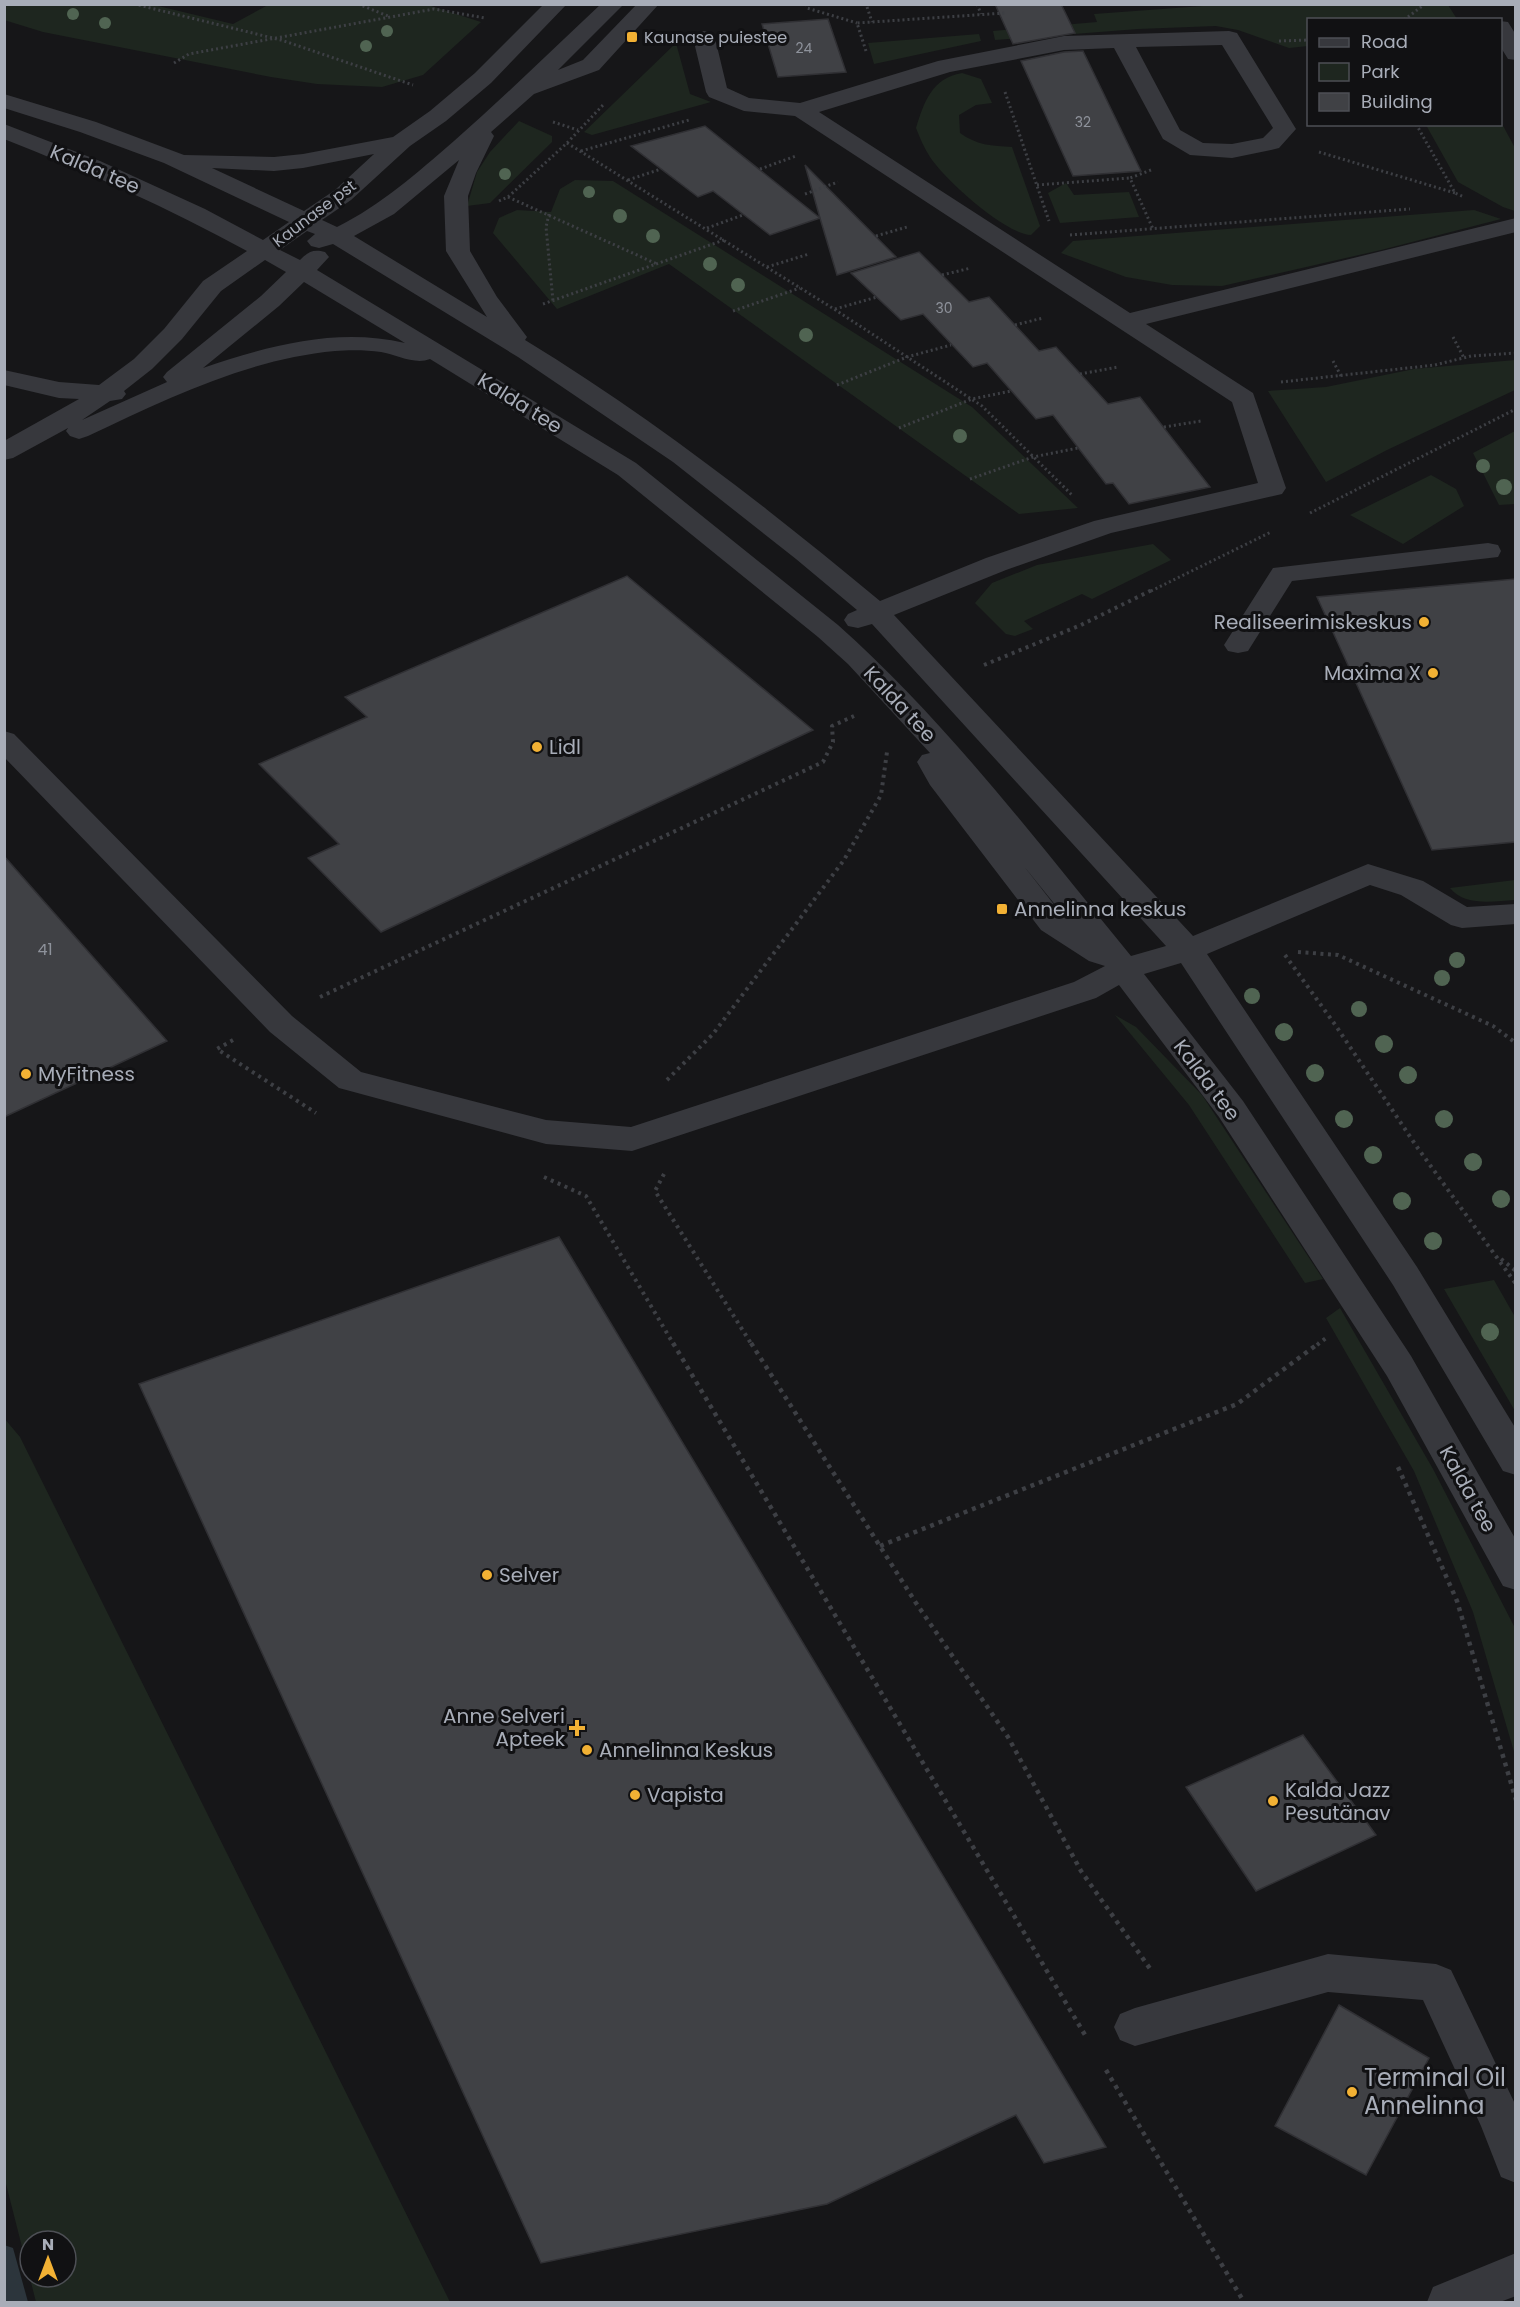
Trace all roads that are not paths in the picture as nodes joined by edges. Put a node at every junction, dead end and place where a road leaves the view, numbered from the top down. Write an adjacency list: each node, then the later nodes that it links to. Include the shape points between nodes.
1 (522, 4): 4 (street)
2 (649, 4): 9 (street, via 591,65)
3 (613, 5): 4 (street); 9 (street, Kaunase pst)
4 (554, 8): 9 (street, via 556,33 525,61); 14 (street, Kaunase pst, via 483,78)
5 (1502, 30): 8 (street)
6 (704, 38): 11 (street, via 717,92 744,104)
7 (1121, 40): 7 (street, via 1171,134 1198,150 1232,151 1270,143 1285,129 1229,38); 11 (street, via 1064,43 946,66)
8 (1515, 54)
9 (521, 91): 12 (street, Kaunase pst)
10 (4, 101): 15 (street, Kalda tee)
11 (801, 110): 21 (street)
12 (488, 124): 18 (street, Kaunase pst, via 415,189); 22 (street, via 456,196 458,251 486,299)
13 (4, 131): 19 (street, Kalda tee, via 197,214)
14 (402, 141): 15 (street, via 274,164); 16 (street, Kaunase pst, via 343,195)
15 (172, 158): 16 (street, Kalda tee)
16 (305, 222): 18 (street, Kalda tee); 19 (street, Kaunase pst)
17 (1515, 225): 21 (street)
18 (337, 236): 19 (street, Kaunase pst); 20 (street); 22 (street, Kalda tee)
19 (264, 250): 20 (street, Kalda tee); 25 (street, via 212,286 173,334)
20 (302, 271): 23 (street, Kalda tee); 26 (street)
21 (1127, 321): 30 (street, via 1244,398 1273,488 1103,526)
22 (527, 352): 30 (street, Kalda tee, via 682,456)
23 (471, 372): 26 (street, via 412,351 374,344 318,345 240,364); 31 (street, Kalda tee, via 627,469)
24 (4, 377): 25 (street, via 59,390)
25 (104, 394): 26 (street); 27 (street)
26 (155, 394): 28 (street)
27 (4, 452)
28 (4, 467)
29 (1488, 550): 32 (street, via 1283,574)
30 (877, 613): 31 (street); 35 (street, Kalda tee)
31 (828, 631): 36 (street, Kalda tee, via 967,776)
32 (1238, 645)
33 (4, 740): 36 (street, via 275,1018 350,1080 546,1132 632,1138 1085,990)
34 (1515, 914): 35 (street, via 1462,918 1412,888 1368,874)
35 (1188, 950): 36 (street); 37 (street, Kalda tee, via 1405,1276)
36 (1124, 969): 38 (street, Kalda tee, via 1231,1109 1399,1366)
37 (1515, 1461)
38 (1515, 1575)
39 (1135, 2027): 40 (street, via 1328,1973 1436,1983 1502,2124)
40 (1515, 2163)
41 (1515, 2274): 42 (street)
42 (1449, 2302)

